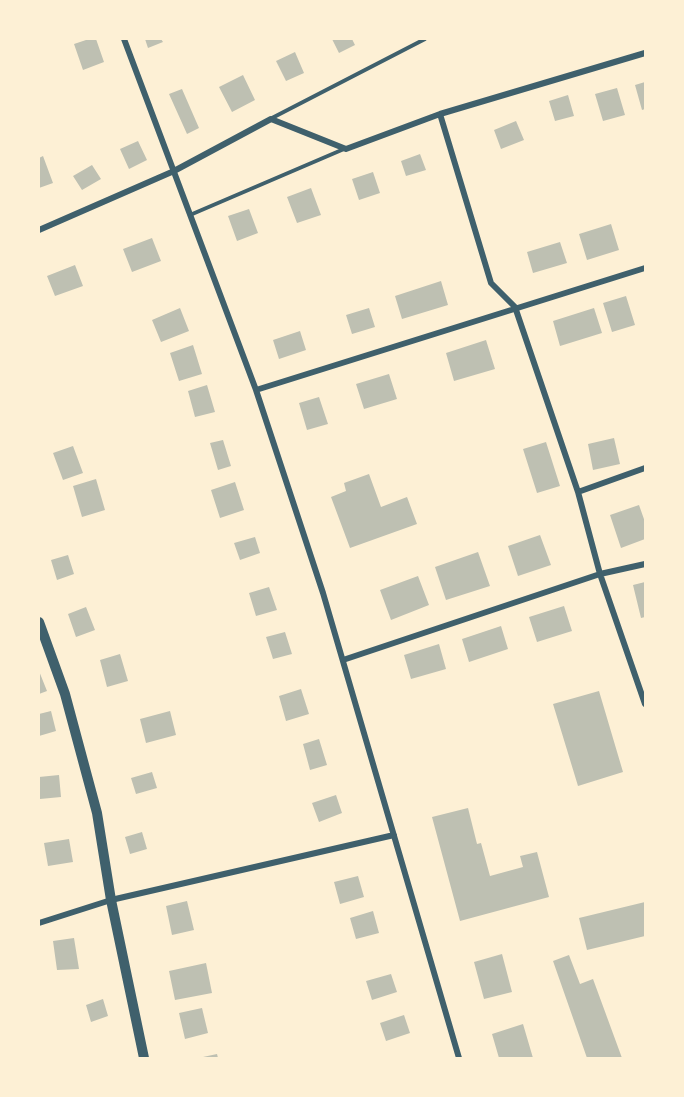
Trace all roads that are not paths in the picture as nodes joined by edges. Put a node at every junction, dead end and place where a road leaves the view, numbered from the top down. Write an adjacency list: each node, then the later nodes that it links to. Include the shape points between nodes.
1 (124, 39): 7 (street)
2 (425, 39): 5 (lane)
3 (645, 53): 4 (street)
4 (441, 114): 6 (street); 11 (street, via 491,283)
5 (271, 118): 6 (street); 7 (street)
6 (346, 148): 8 (lane)
7 (174, 171): 8 (street); 9 (street)
8 (190, 215): 12 (street)
9 (39, 230)
10 (645, 268): 11 (street)
11 (515, 307): 12 (street); 14 (street)
12 (256, 390): 18 (street)
13 (645, 468): 14 (street)
14 (578, 492): 16 (street)
15 (645, 564): 16 (street)
16 (600, 574): 18 (street); 19 (street)
17 (39, 622): 21 (street, via 64,694 97,813)
18 (343, 660): 20 (street)
19 (645, 704)
20 (394, 835): 21 (street); 24 (street)
21 (111, 900): 22 (street); 23 (street)
22 (39, 923)
23 (144, 1058)
24 (459, 1058)

